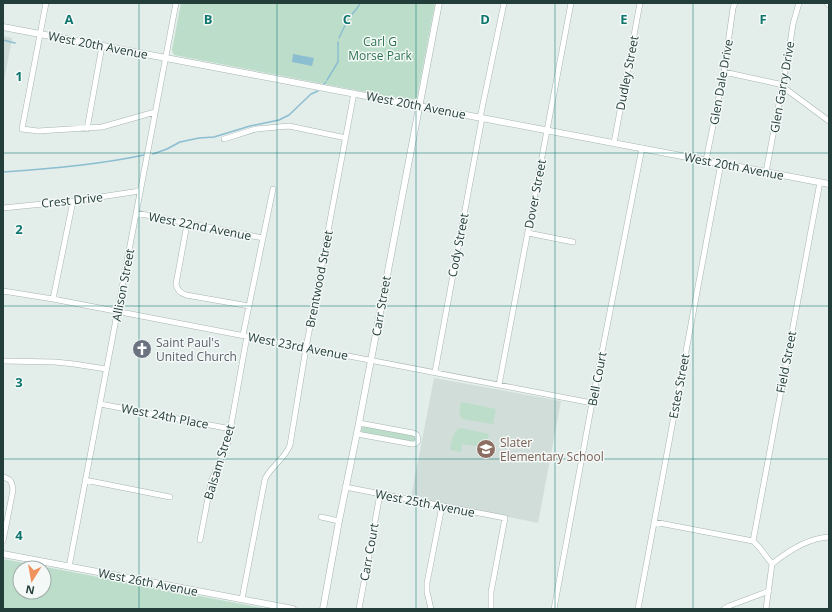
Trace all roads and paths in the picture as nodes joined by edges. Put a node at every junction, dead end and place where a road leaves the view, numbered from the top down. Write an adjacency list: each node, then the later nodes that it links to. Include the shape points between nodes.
1 (46, 3): 10 (street)
2 (176, 3): 12 (street, Allison Street)
3 (439, 3): 16 (street, Carr Street)
4 (504, 3): 18 (street, Cody Street)
5 (571, 3): 21 (street, Dover Street)
6 (640, 3): 24 (street, Dudley Street)
7 (735, 3): 13 (street, Glen Dale Drive)
8 (799, 3): 14 (street, Glen Garry Drive)
9 (3, 27): 10 (street, West 20th Avenue)
10 (40, 34): 11 (street, West 20th Avenue); 20 (street, via 22,129 38,132)
11 (102, 46): 12 (street, West 20th Avenue); 20 (street)
12 (166, 58): 15 (street, West 20th Avenue); 17 (street, Allison Street)
13 (724, 72): 14 (street); 26 (street, Glen Dale Drive)
14 (782, 86): 19 (street); 28 (street, Glen Garry Drive)
15 (354, 93): 16 (street, West 20th Avenue); 22 (street, Brentwood Street)
16 (420, 106): 18 (street, West 20th Avenue); 46 (street, Carr Street)
17 (155, 112): 20 (street); 32 (street, Allison Street)
18 (481, 118): 21 (street, West 20th Avenue); 49 (street, Cody Street)
19 (829, 121)
20 (87, 129)
21 (547, 130): 24 (street, West 20th Avenue); 37 (street, Dover Street)
22 (346, 138): 23 (street, via 289,126 256,129); 45 (street, Brentwood Street)
23 (224, 139)
24 (614, 143): 25 (street, West 20th Avenue)
25 (642, 148): 26 (street, West 20th Avenue); 51 (street, Bell Court)
26 (706, 160): 27 (street, West 20th Avenue)
27 (721, 163): 28 (street, West 20th Avenue); 64 (street, Estes Street)
28 (766, 172): 29 (street, West 20th Avenue)
29 (820, 182): 30 (street, West 20th Avenue); 68 (street, Field Street)
30 (829, 184)
31 (273, 189): 38 (street, Balsam Street)
32 (140, 191): 33 (street, Crest Drive); 35 (street, Allison Street)
33 (73, 201): 34 (street, Crest Drive); 41 (street)
34 (3, 208)
35 (136, 213): 36 (street, West 22nd Avenue); 43 (street, Allison Street)
36 (188, 224): 38 (street, West 22nd Avenue); 42 (street, via 176,288 182,294)
37 (528, 233): 39 (street); 50 (street, Dover Street)
38 (263, 238): 42 (street, Balsam Street)
39 (573, 242)
40 (3, 291): 41 (street, West 23rd Avenue)
41 (53, 299): 43 (street, West 23rd Avenue)
42 (249, 306): 44 (street, Balsam Street)
43 (118, 312): 44 (street, West 23rd Avenue); 48 (street, Allison Street)
44 (245, 336): 45 (street, West 23rd Avenue); 54 (street, Balsam Street)
45 (306, 348): 46 (street, West 23rd Avenue); 73 (street, Brentwood Street, via 290,445 286,455 271,469 265,479)
46 (371, 360): 49 (street, West 23rd Avenue); 53 (street, Carr Street)
47 (4, 361): 48 (street, via 55,362)
48 (106, 369): 52 (street, Allison Street)
49 (435, 372): 50 (street, West 23rd Avenue)
50 (498, 385): 51 (street, West 23rd Avenue)
51 (592, 403): 79 (street, Bell Court)
52 (100, 404): 54 (street, West 24th Place); 57 (street, Allison Street)
53 (359, 423): 55 (street, Carr Street); 55 (street, via 413,433 417,435 418,441 412,444)
54 (231, 429): 66 (street, Balsam Street, via 211,482)
55 (357, 434): 58 (street, Carr Street)
56 (3, 477): 67 (street, via 12,482 13,490)
57 (85, 480): 60 (street); 71 (street, Allison Street)
58 (345, 487): 59 (street, West 25th Avenue); 63 (street, Carr Street)
59 (380, 494): 61 (street, West 25th Avenue); 76 (street, Carr Court)
60 (170, 497)
61 (442, 506): 77 (street, via 427,583); 78 (street, West 25th Avenue, via 505,518 491,592)
62 (321, 517): 63 (street)
63 (339, 521): 75 (street, Carr Street)
64 (654, 522): 68 (street); 80 (street, Estes Street)
65 (829, 538): 70 (street, via 816,539 785,553)
66 (200, 540)
67 (3, 541)
68 (752, 541): 70 (street, via 760,547)
69 (3, 554): 71 (street, West 26th Avenue)
70 (772, 564): 72 (street)
71 (69, 566): 73 (street, West 26th Avenue)
72 (769, 591): 81 (street); 82 (street)
73 (242, 599): 74 (street, West 26th Avenue)
74 (293, 609)
75 (323, 609)
76 (359, 609)
77 (431, 609)
78 (491, 609)
79 (554, 609)
80 (638, 609)
81 (724, 609)
82 (766, 609)

